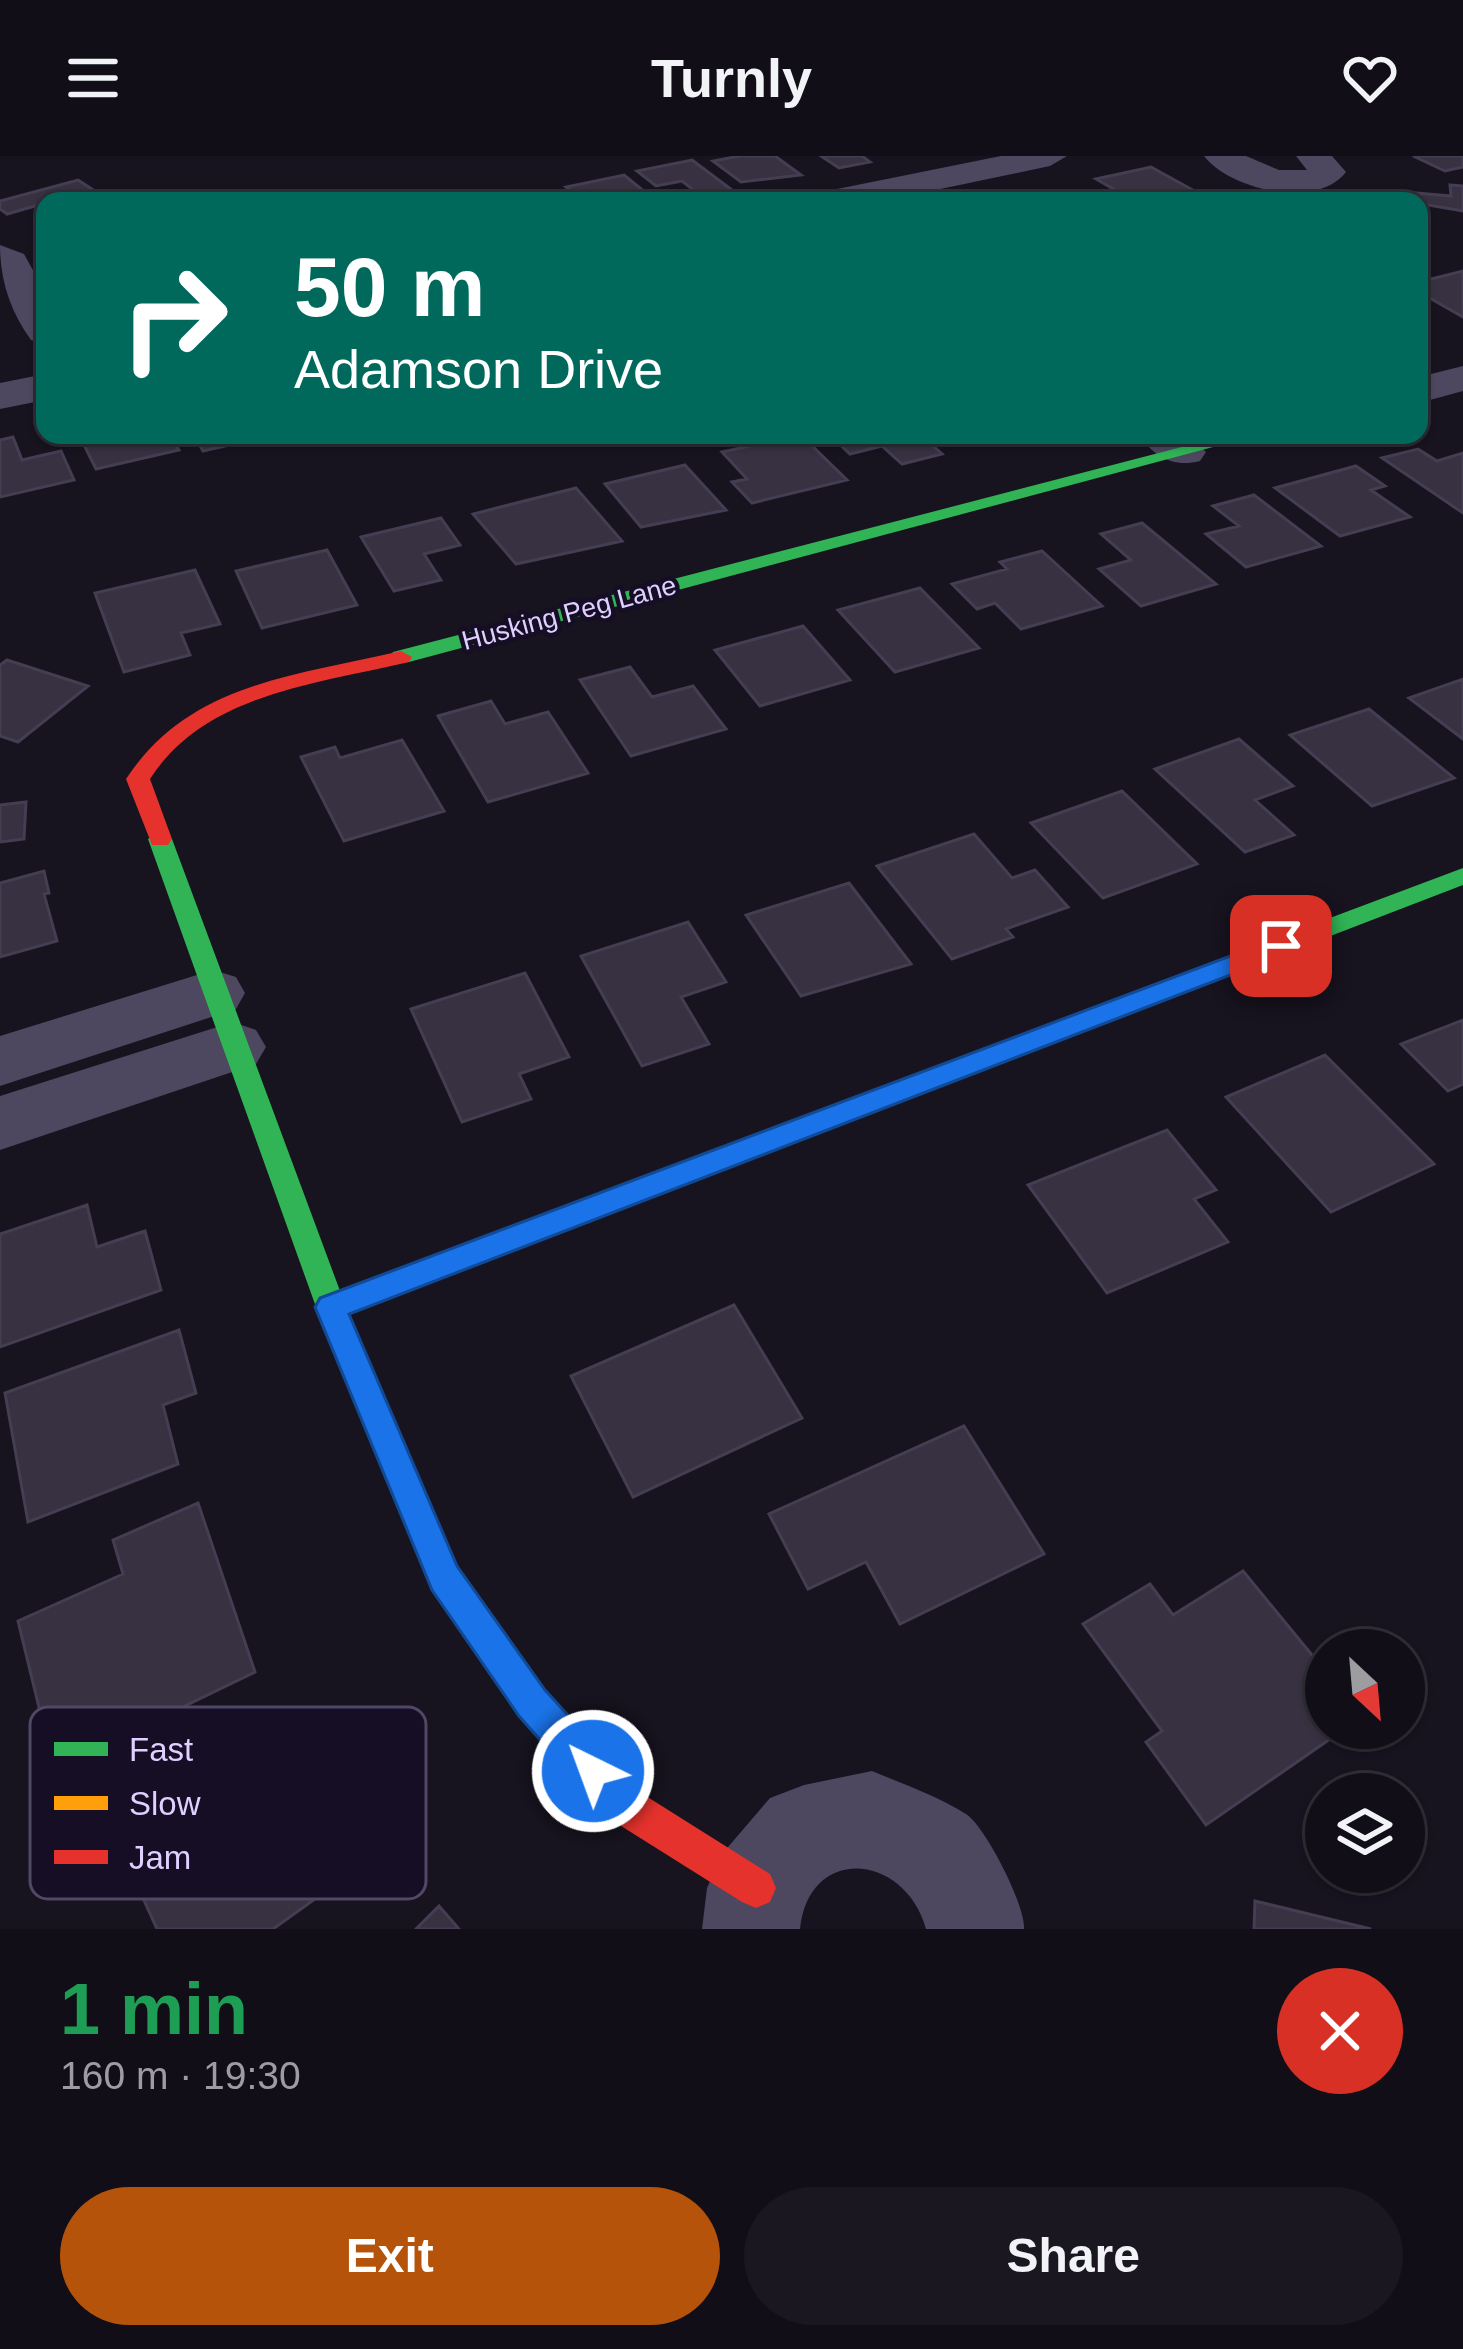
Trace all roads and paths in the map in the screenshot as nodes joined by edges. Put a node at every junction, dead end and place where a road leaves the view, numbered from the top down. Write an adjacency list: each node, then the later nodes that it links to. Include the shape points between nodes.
1 (1050, 156): 4 (street)
2 (1221, 156): 3 (street, via 1285,181 1329,172)
3 (1313, 156)
4 (876, 192)
5 (8, 277): 6 (street)
6 (36, 319)
7 (1463, 378): 8 (street)
8 (1428, 388)
9 (36, 389): 10 (street)
10 (0, 396)
11 (1169, 444): 13 (street, Husking Peg Lane, via 197,716 156,746 138,779)
12 (1463, 876): 16 (street)
13 (223, 1020): 14 (street); 15 (street); 16 (street, Husking Peg Lane)
14 (0, 1061)
15 (0, 1123)
16 (331, 1307): 17 (street, Husking Peg Lane, via 445,1578 532,1703 624,1805)
17 (753, 1908): 18 (street, via 804,1832 872,1818 937,1850)
18 (975, 1929)

